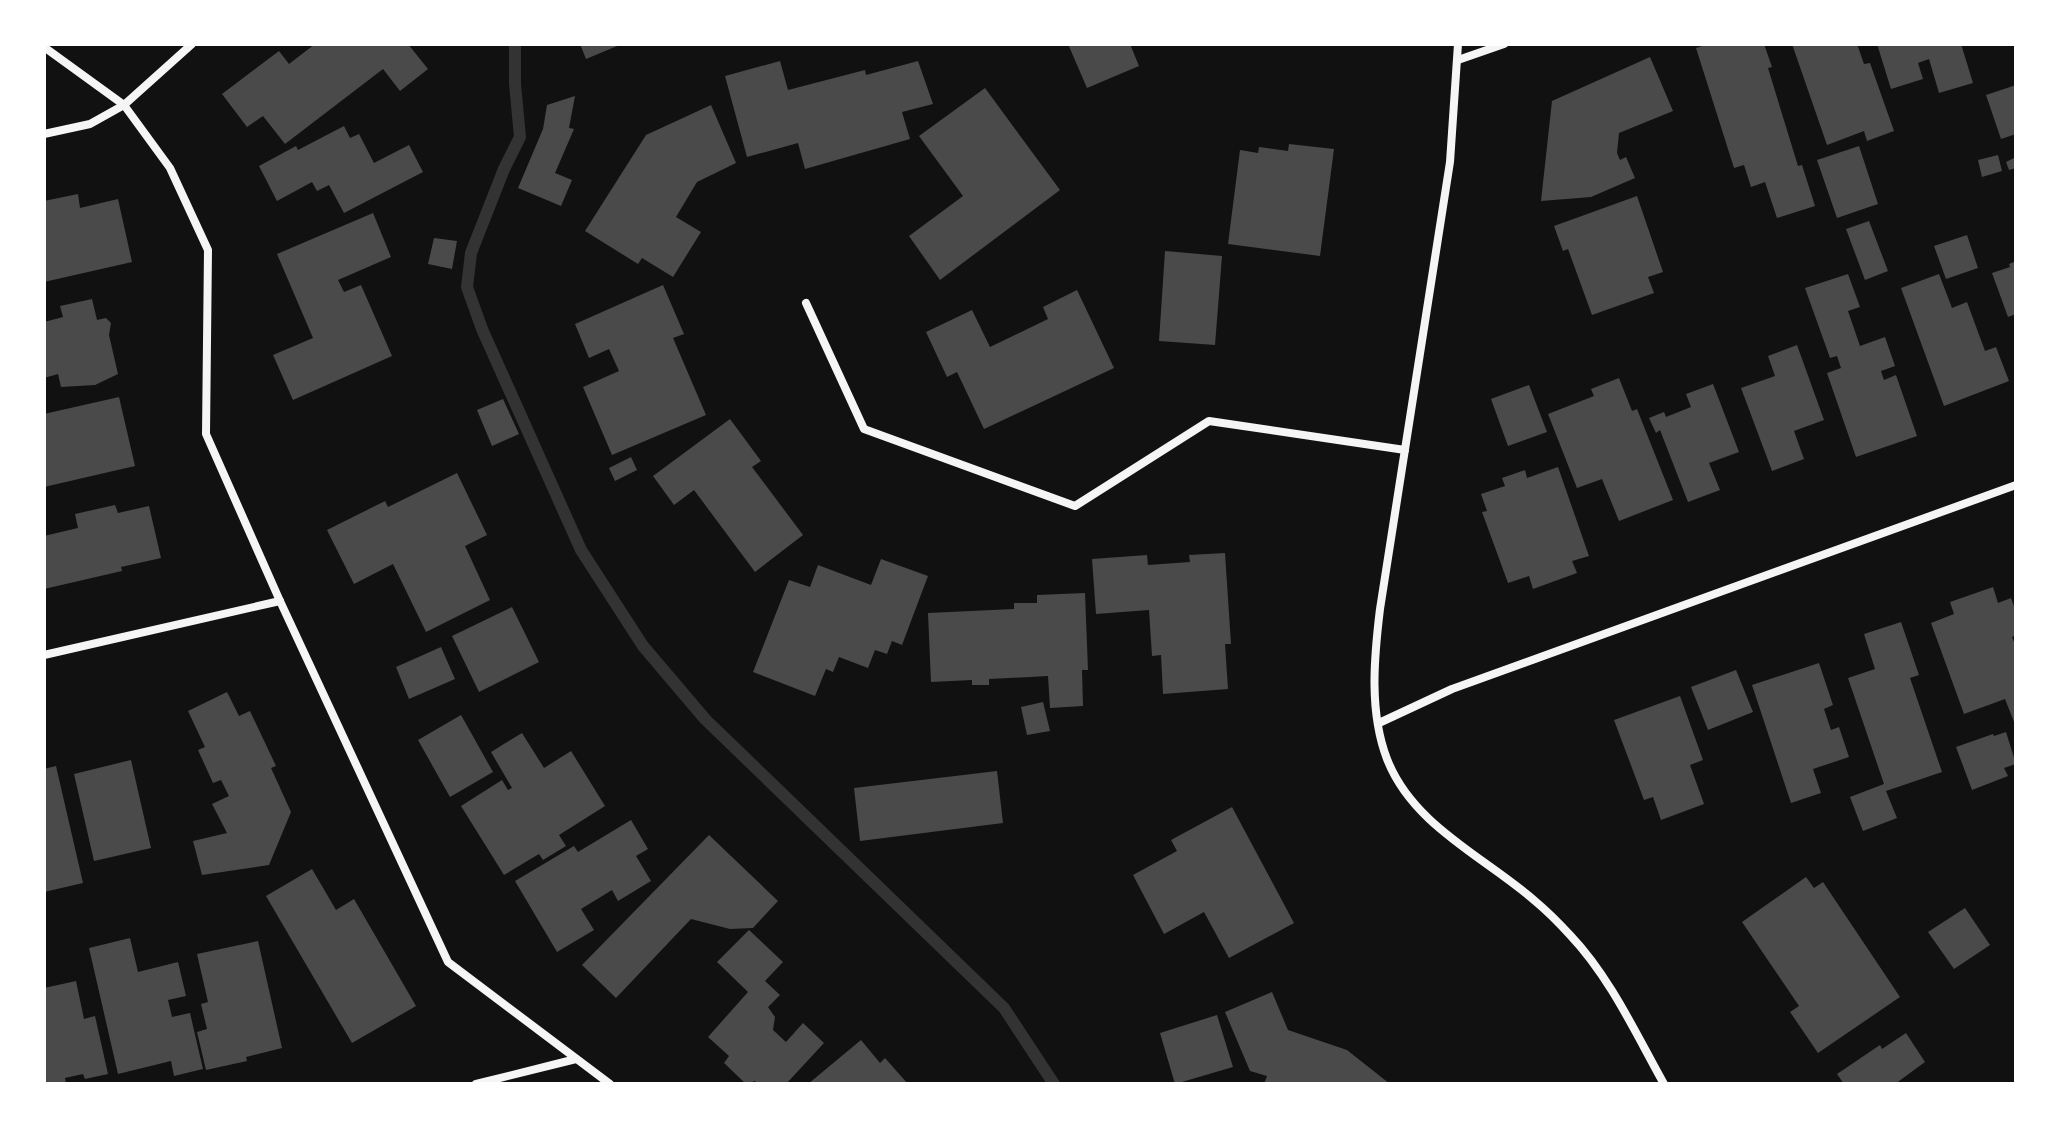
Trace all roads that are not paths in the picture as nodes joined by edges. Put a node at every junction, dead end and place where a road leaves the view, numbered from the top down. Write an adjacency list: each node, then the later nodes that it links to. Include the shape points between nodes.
1 (192, 44): 6 (street)
2 (1458, 44): 5 (street)
3 (1504, 44): 5 (street)
4 (44, 47): 6 (street)
5 (1458, 60): 9 (street, via 1450,162)
6 (124, 105): 7 (street, via 90,124); 11 (street, via 170,168 208,250 206,434)
7 (44, 134)
8 (806, 303): 9 (street, via 864,429 1075,506 1209,421)
9 (1405, 450): 13 (street, via 1373,667)
10 (2016, 485): 13 (street, via 1452,689)
11 (280, 601): 12 (street); 14 (street, via 448,962)
12 (44, 655)
13 (1379, 723): 17 (street, via 1388,760 1412,801 1573,938 1604,978)
14 (576, 1059): 15 (street); 16 (street)
15 (476, 1084)
16 (610, 1084)
17 (1664, 1084)

